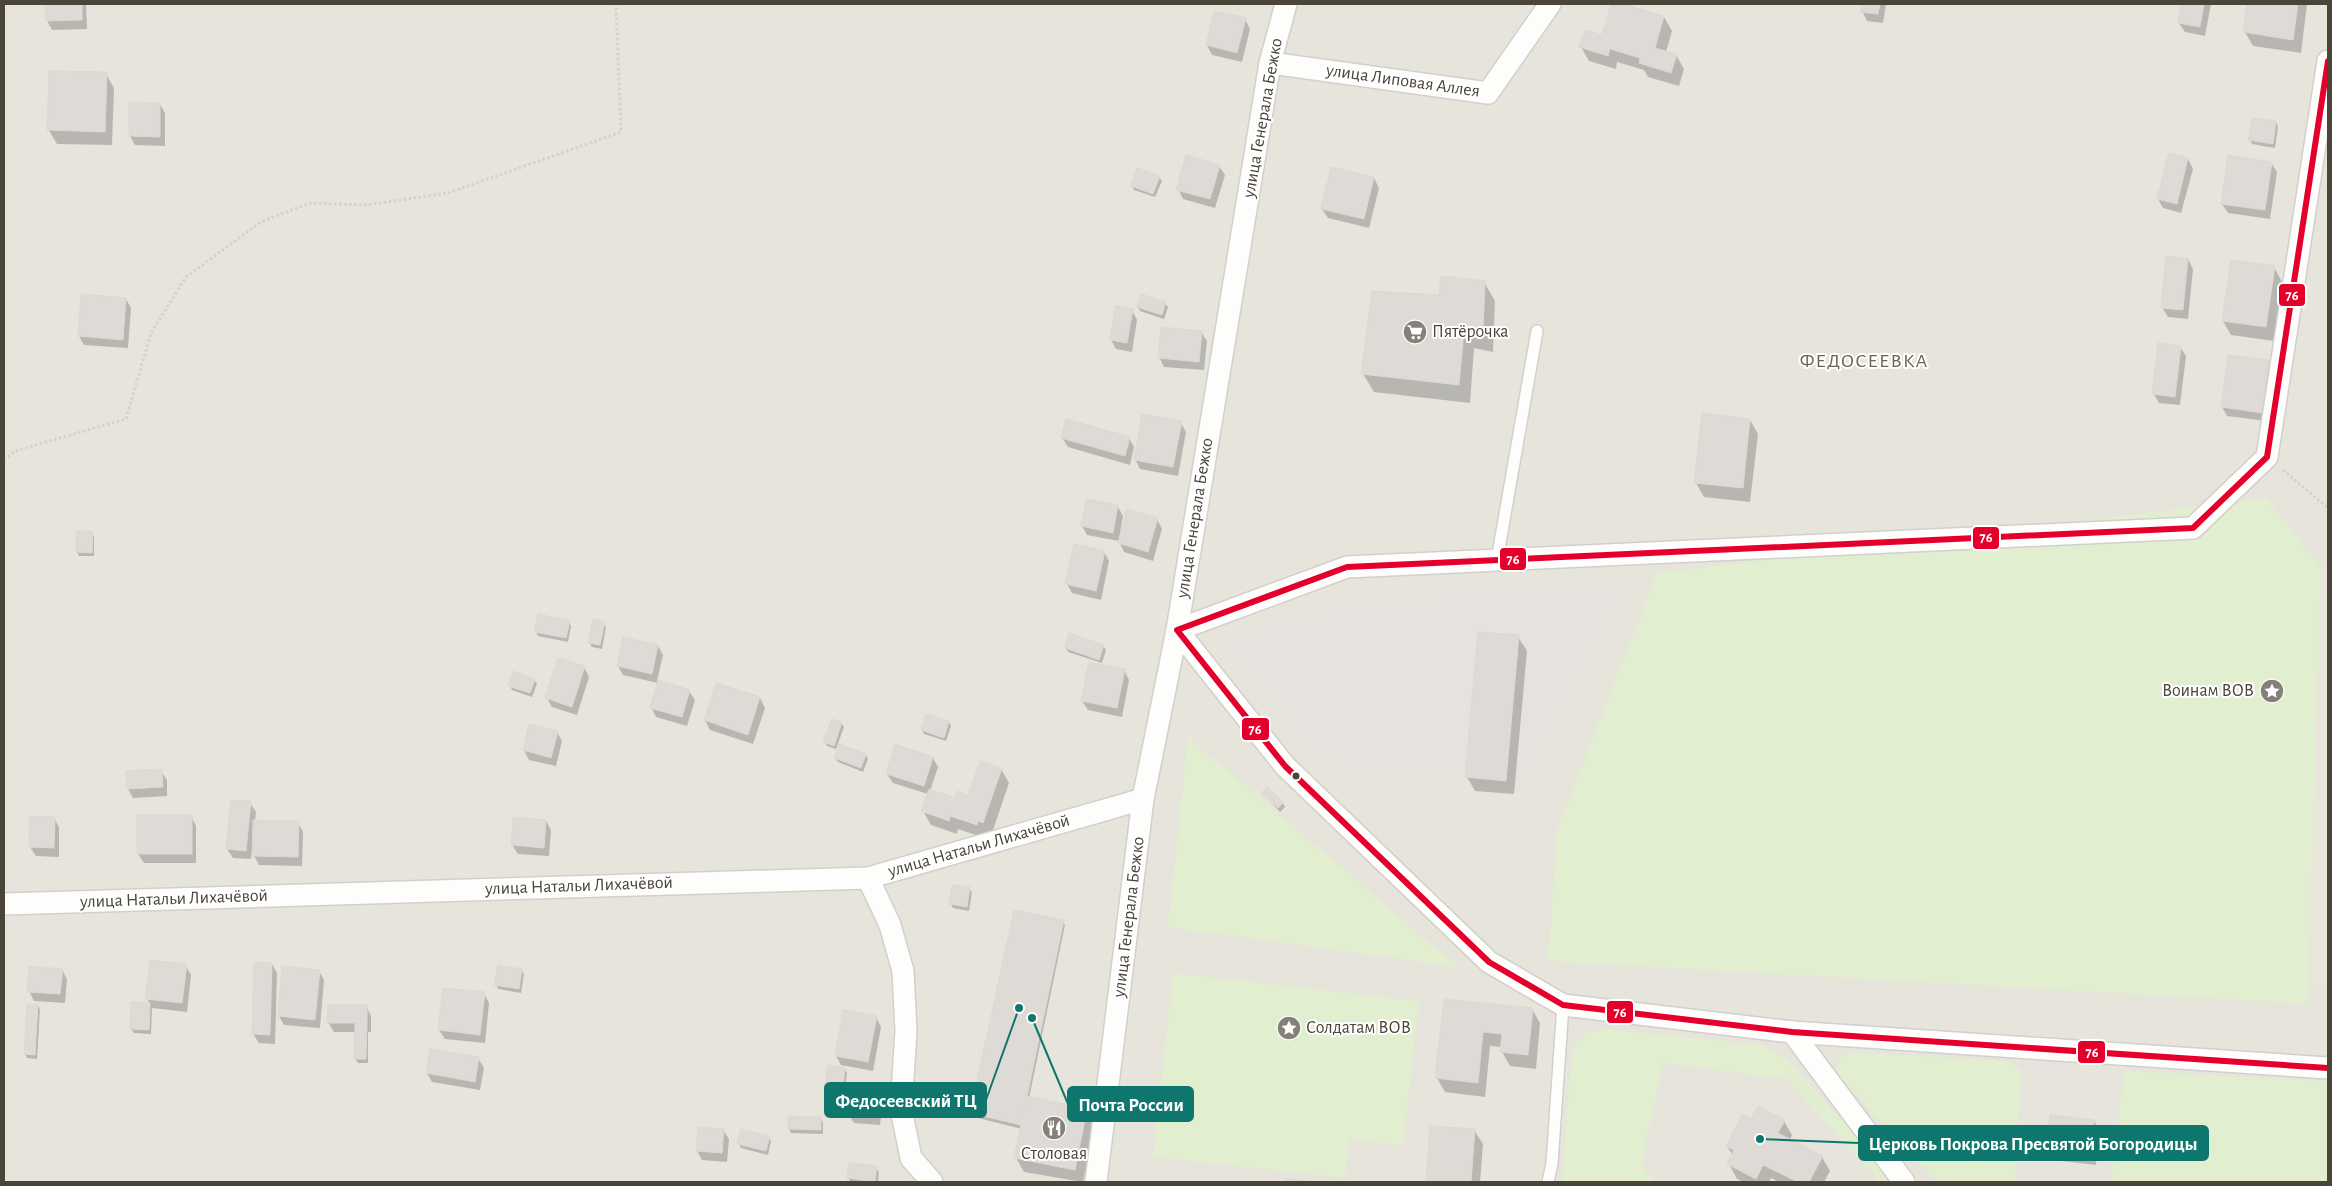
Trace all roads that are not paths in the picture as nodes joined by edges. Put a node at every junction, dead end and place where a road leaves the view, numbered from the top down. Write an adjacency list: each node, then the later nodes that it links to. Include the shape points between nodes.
1 (1286, 4): 4 (street, улица Генерала Бежко)
2 (1550, 4): 4 (street, улица Липовая Аллея, via 1488,93)
3 (2328, 60): 5 (street)
4 (1270, 63): 8 (street, улица Генерала Бежко)
5 (2327, 86): 7 (street, via 2267,457 2193,528)
6 (1537, 331): 7 (lane)
7 (1496, 560): 8 (street, via 1347,567)
8 (1177, 630): 9 (street, улица Генерала Бежко); 12 (street, via 1292,773 1489,962)
9 (1143, 798): 10 (street, улица Натальи Лихачёвой); 16 (street, улица Генерала Бежко)
10 (868, 878): 11 (street, улица Натальи Лихачёвой); 15 (street, via 890,925 902,972 906,1032 901,1109 912,1158)
11 (4, 904)
12 (1563, 1005): 13 (street); 17 (lane)
13 (1792, 1032): 14 (street); 18 (street)
14 (2328, 1068)
15 (932, 1182)
16 (1096, 1182)
17 (1548, 1182)
18 (1904, 1182)

